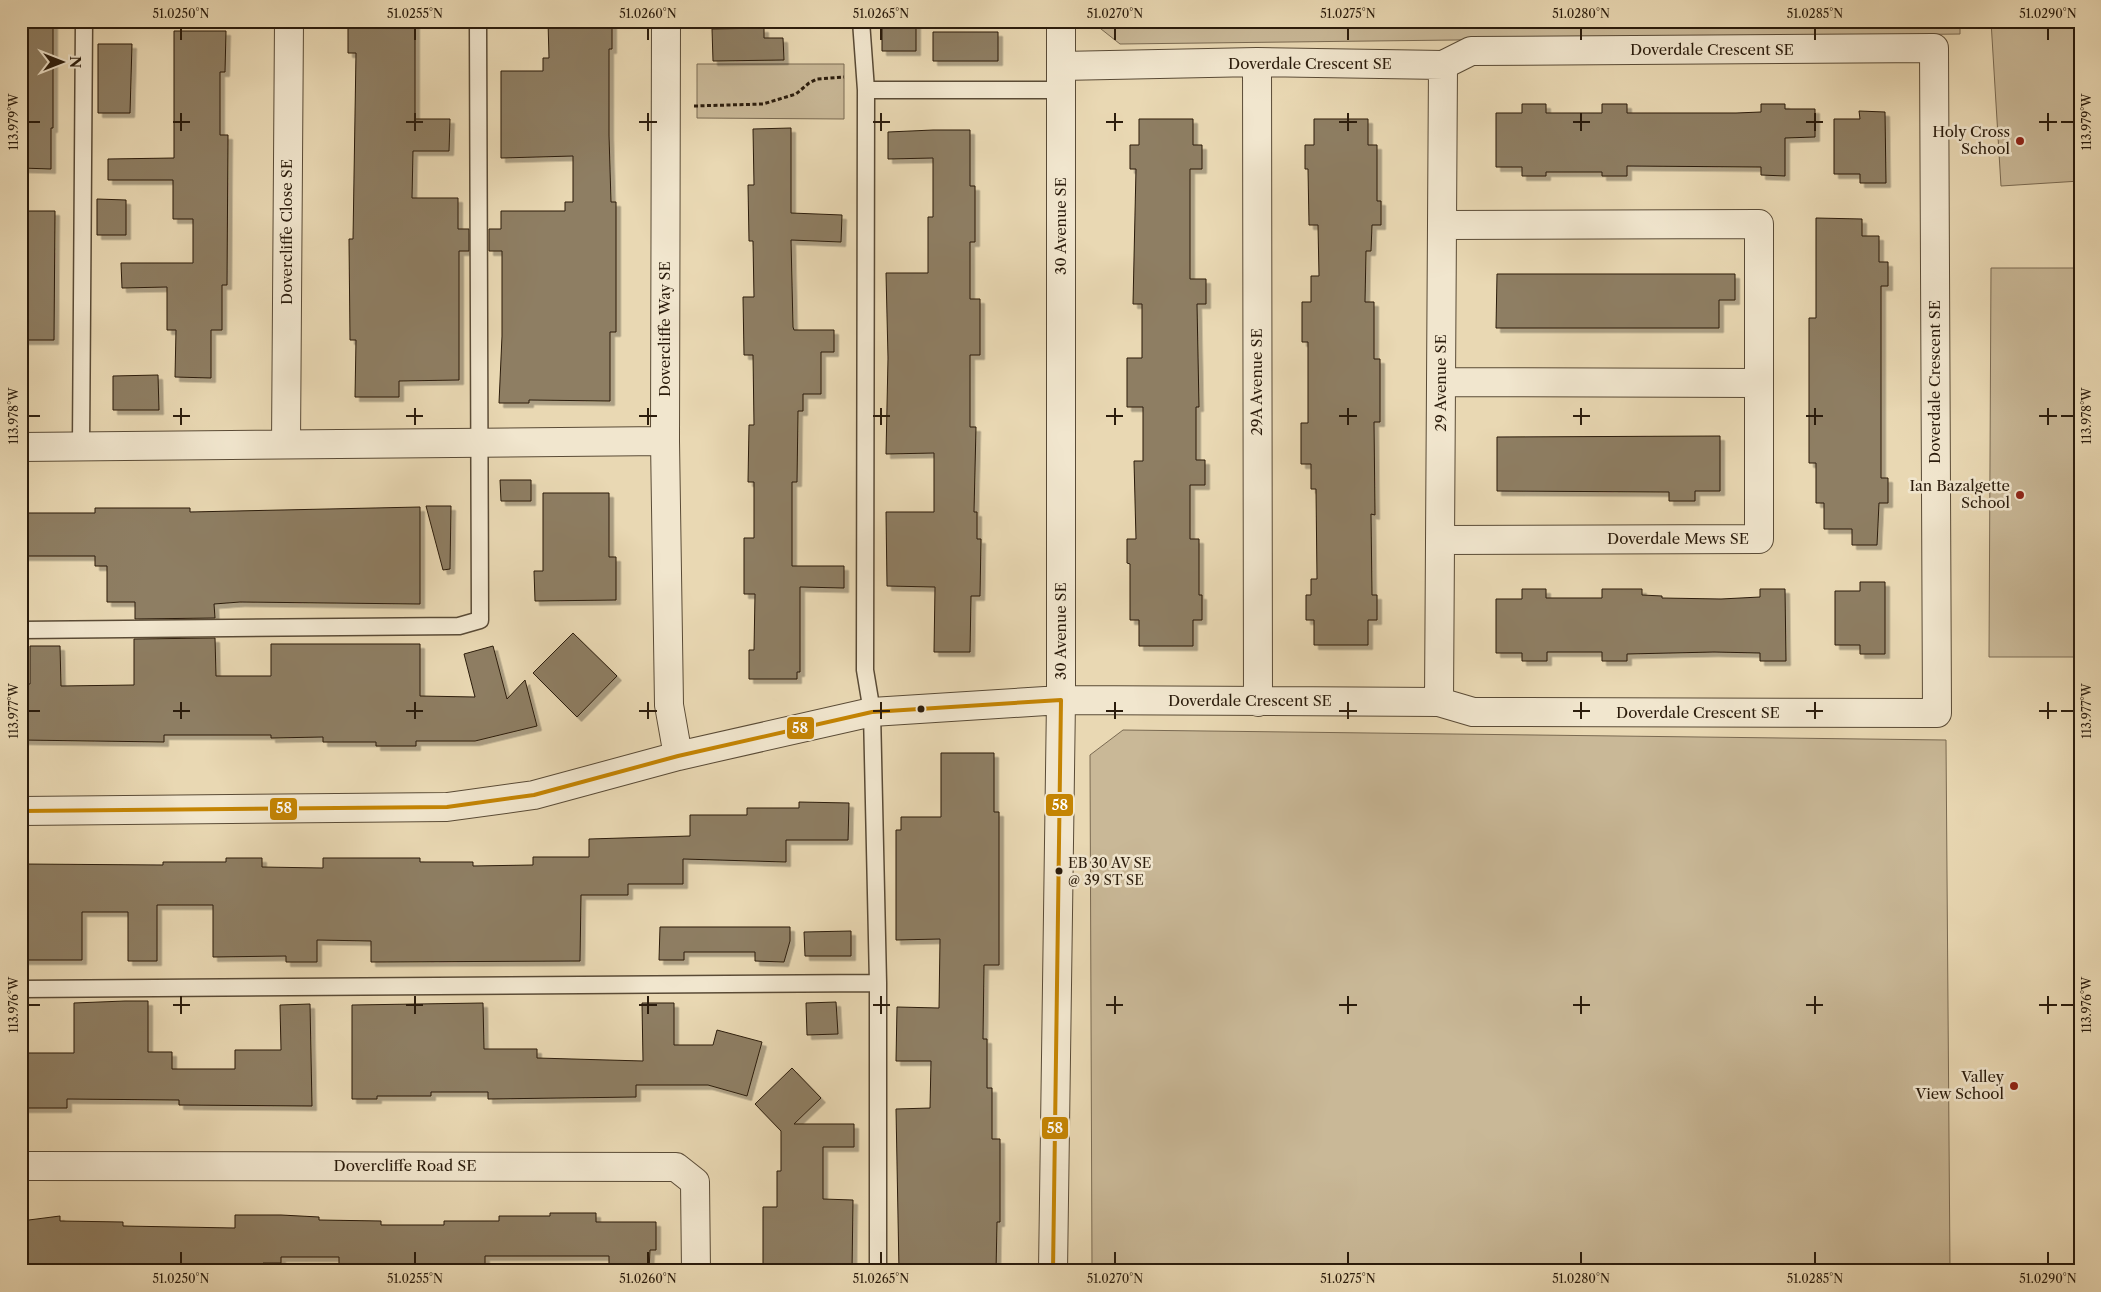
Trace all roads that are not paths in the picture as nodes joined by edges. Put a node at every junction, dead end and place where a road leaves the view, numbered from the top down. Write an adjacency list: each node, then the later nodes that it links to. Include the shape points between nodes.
1 (84, 21): 17 (lane)
2 (289, 21): 15 (street, Dovercliffe Close SE)
3 (478, 21): 16 (lane)
4 (666, 21): 14 (street, Dovercliffe Way SE)
5 (861, 21): 10 (lane)
6 (1061, 21): 9 (street, 30 Avenue SE)
7 (1257, 62): 8 (street, Doverdale Crescent SE); 9 (street, Doverdale Crescent SE); 22 (street, 29A Avenue SE)
8 (1443, 65): 11 (street, 29 Avenue SE); 23 (street, Doverdale Crescent SE, via 1471,51 1934,48 1937,713 1474,712)
9 (1061, 78): 10 (lane); 21 (street, 30 Avenue SE)
10 (866, 84): 24 (lane, via 865,670)
11 (1442, 225): 12 (street, 29 Avenue SE); 13 (street, Doverdale Mews SE, via 1759,224)
12 (1441, 382): 13 (street); 19 (street, 29 Avenue SE)
13 (1759, 383): 19 (street, Doverdale Mews SE, via 1759,539)
14 (665, 441): 16 (street); 25 (street, Dovercliffe Way SE, via 668,705)
15 (286, 444): 16 (street); 17 (street)
16 (480, 444): 20 (lane, via 480,620 459,626)
17 (80, 446): 18 (street)
18 (21, 447)
19 (1440, 540): 23 (street, 29 Avenue SE)
20 (21, 630)
21 (1061, 700): 22 (street, Doverdale Crescent SE); 24 (street, Doverdale Crescent SE); 32 (street, 30 Avenue SE)
22 (1258, 702): 23 (street, Doverdale Crescent SE)
23 (1439, 702)
24 (872, 712): 25 (street, Doverdale Crescent SE); 27 (lane)
25 (678, 756): 26 (street, Doverdale Crescent SE, via 534,795 447,807)
26 (21, 811)
27 (878, 984): 28 (lane); 31 (lane)
28 (21, 989)
29 (21, 1166): 30 (street, Dovercliffe Road SE, via 676,1167 695,1182)
30 (696, 1271)
31 (878, 1271)
32 (1053, 1271)

